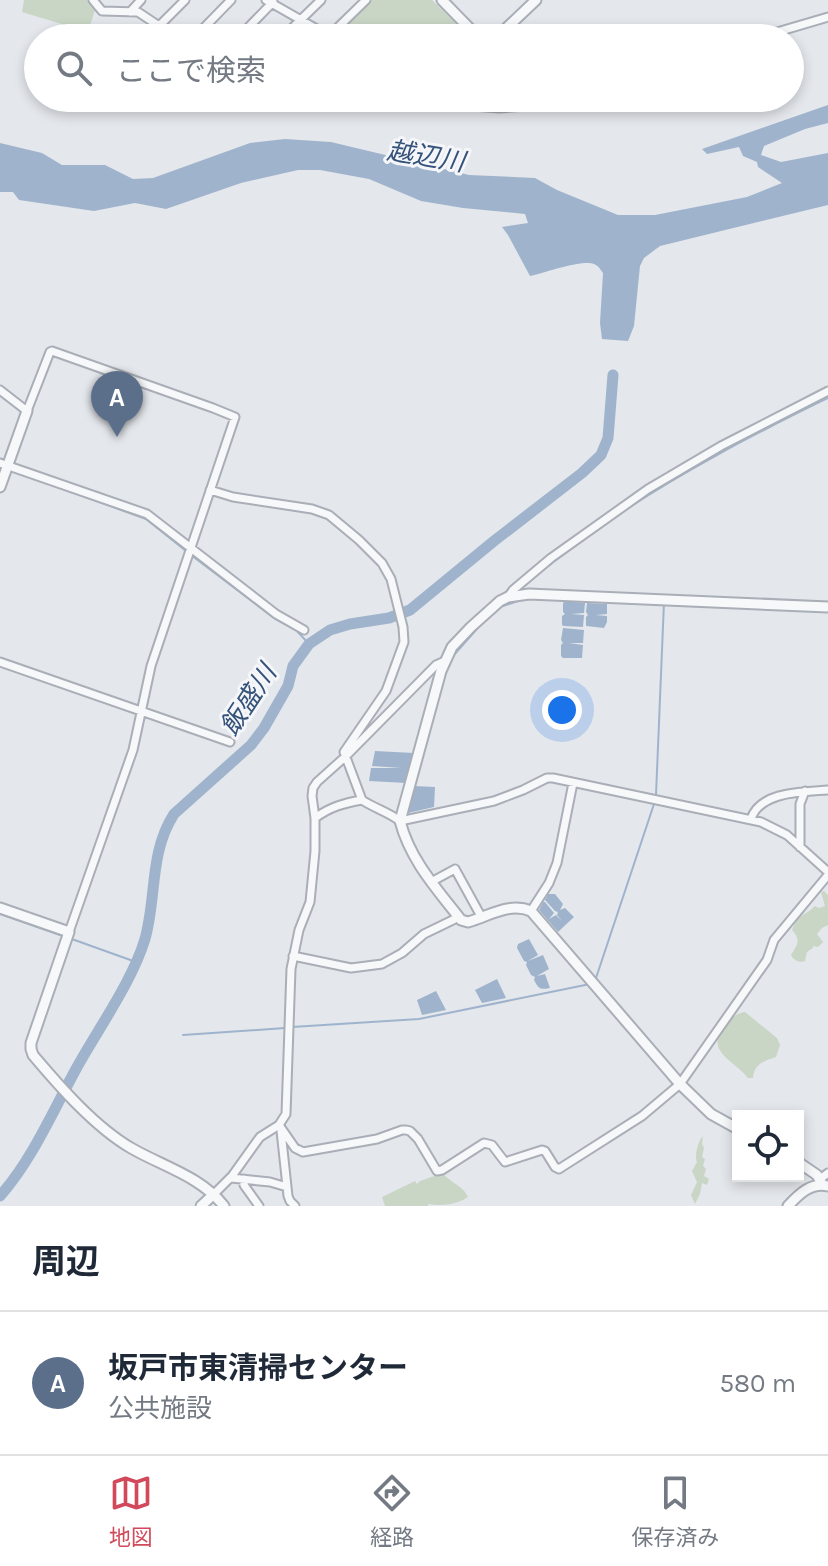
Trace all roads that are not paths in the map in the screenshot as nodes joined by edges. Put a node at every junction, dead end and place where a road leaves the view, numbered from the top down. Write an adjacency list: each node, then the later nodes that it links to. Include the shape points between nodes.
1 (93, 0): 10 (street, via 102,11)
2 (141, 0): 10 (street)
3 (185, 0): 14 (street)
4 (231, 0): 15 (street)
5 (321, 0): 12 (street)
6 (366, 0): 19 (street)
7 (442, 0): 20 (street)
8 (536, 0): 21 (street)
9 (271, 1): 12 (street); 16 (street)
10 (130, 12): 13 (street)
11 (828, 17): 22 (street)
12 (300, 20): 17 (street); 18 (street)
13 (156, 24)
14 (161, 24)
15 (208, 24)
16 (250, 24)
17 (296, 24)
18 (307, 24)
19 (341, 24)
20 (465, 24)
21 (511, 24)
22 (804, 24)
23 (0, 390): 25 (street)
24 (828, 391): 30 (street, via 648,489 551,558)
25 (27, 411): 26 (street); 28 (street, via 52,351 232,414)
26 (4, 464): 27 (street); 29 (street, via 147,514)
27 (0, 487)
28 (210, 490): 29 (street); 37 (street, via 329,515 382,563 391,579 404,642 386,691)
29 (190, 548): 32 (street); 35 (street)
30 (508, 597): 31 (street); 33 (street, via 471,627)
31 (828, 607)
32 (304, 630)
33 (445, 661): 37 (street); 44 (street)
34 (0, 662): 35 (street)
35 (141, 709): 36 (street); 52 (street, via 133,750)
36 (230, 742)
37 (346, 756): 41 (street); 42 (street, via 313,788)
38 (573, 783): 43 (street); 44 (street, via 547,778 494,801); 49 (street, via 557,863)
39 (828, 790): 40 (street)
40 (805, 791): 43 (street, via 760,805); 45 (street)
41 (362, 800): 42 (street, via 335,806); 44 (street)
42 (315, 818): 53 (street, via 310,902)
43 (751, 819): 45 (street)
44 (400, 821): 47 (street)
45 (800, 847): 46 (street)
46 (828, 874): 54 (street, via 774,940 767,960)
47 (431, 882): 50 (street); 51 (street, via 455,869)
48 (0, 908): 52 (street)
49 (531, 911): 51 (street, via 512,907); 54 (street)
50 (459, 917): 51 (street, via 468,922); 53 (street, via 382,964 351,968)
51 (482, 918)
52 (69, 932): 62 (street, via 31,1043 33,1055 128,1147)
53 (293, 956): 56 (street, via 287,1103)
54 (680, 1084): 55 (street, via 711,1114); 56 (street, via 642,1116 559,1169 544,1150 505,1162 484,1143 437,1171 418,1139 406,1130 303,1152)
55 (732, 1126)
56 (280, 1128): 58 (street, via 260,1137); 61 (street)
57 (804, 1166): 60 (street)
58 (231, 1178): 59 (street); 62 (street)
59 (244, 1179): 61 (street); 66 (street)
60 (825, 1180): 67 (street)
61 (287, 1187): 63 (street)
62 (214, 1194): 64 (street); 65 (street)
63 (290, 1204)
64 (201, 1206)
65 (224, 1206)
66 (259, 1206)
67 (788, 1206)

